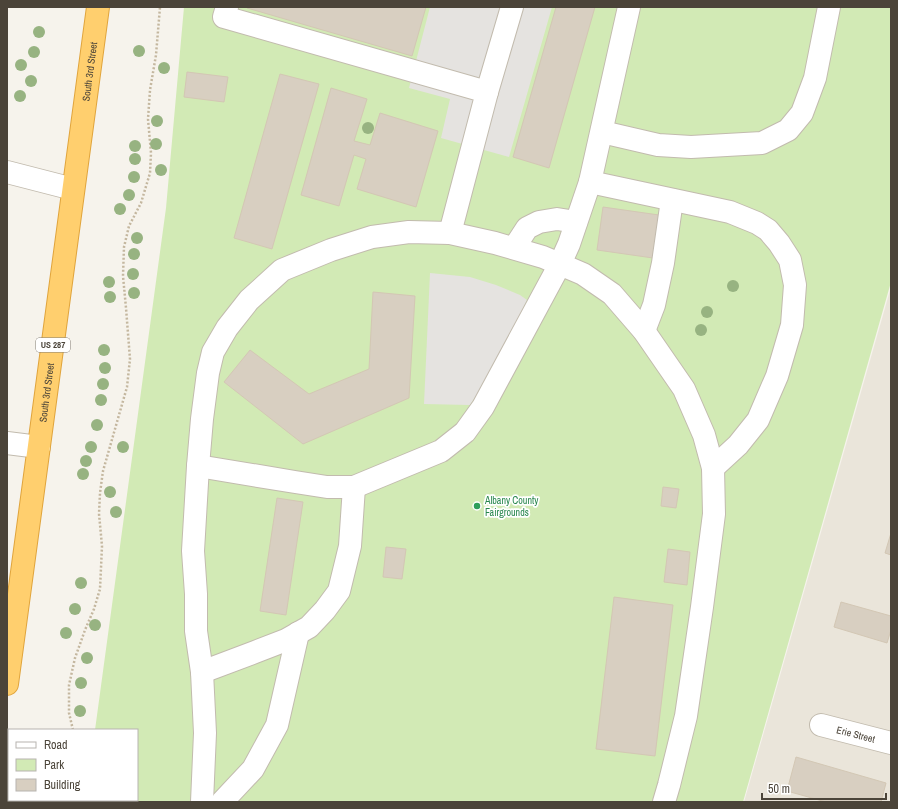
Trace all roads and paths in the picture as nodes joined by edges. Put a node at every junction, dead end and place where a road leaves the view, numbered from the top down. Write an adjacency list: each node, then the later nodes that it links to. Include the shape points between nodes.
1 (98, 7): 11 (highway, South 3rd Street / US 287)
2 (160, 7): 27 (path, via 148,119 150,173 141,202 129,226 124,247 123,276 130,359 127,387 102,471 100,589 75,658 69,685 69,713)
3 (227, 7): 7 (street, via 224,18)
4 (512, 7): 7 (street)
5 (629, 7): 8 (street)
6 (829, 7): 8 (street, via 815,78 802,113 788,130 762,143 691,147 658,144)
7 (487, 92): 14 (street)
8 (602, 132): 10 (street)
9 (7, 172): 11 (street)
10 (590, 182): 12 (street); 13 (street)
11 (73, 189): 19 (highway, South 3rd Street / US 287)
12 (672, 200): 17 (street, via 663,263 654,305); 21 (street, via 730,212 768,230 790,260 795,286 792,325 777,376 758,420 738,446)
13 (576, 222): 15 (street, via 557,219 539,222 527,228); 16 (street)
14 (450, 233): 15 (street); 20 (street, via 409,232 372,237 331,250 282,270 249,300 227,328 213,352 208,373)
15 (514, 248): 16 (street)
16 (560, 264): 17 (street, via 583,274 612,294); 22 (street, via 483,407 465,432 441,451)
17 (644, 331): 21 (street, via 684,389 704,435)
18 (7, 443): 19 (street)
19 (39, 447): 25 (highway, South 3rd Street / US 287)
20 (198, 466): 22 (street, via 326,487); 24 (street, via 193,551 196,631)
21 (713, 468): 31 (street, via 714,514 702,607 686,716)
22 (354, 486): 23 (street, via 350,546 339,590 309,628)
23 (298, 633): 24 (street); 30 (street, via 276,725 253,769)
24 (202, 672): 29 (street, via 205,733)
25 (7, 684)
26 (821, 725): 28 (street, Erie Street)
27 (73, 729)
28 (891, 743)
29 (202, 802)
30 (222, 802)
31 (664, 802)

